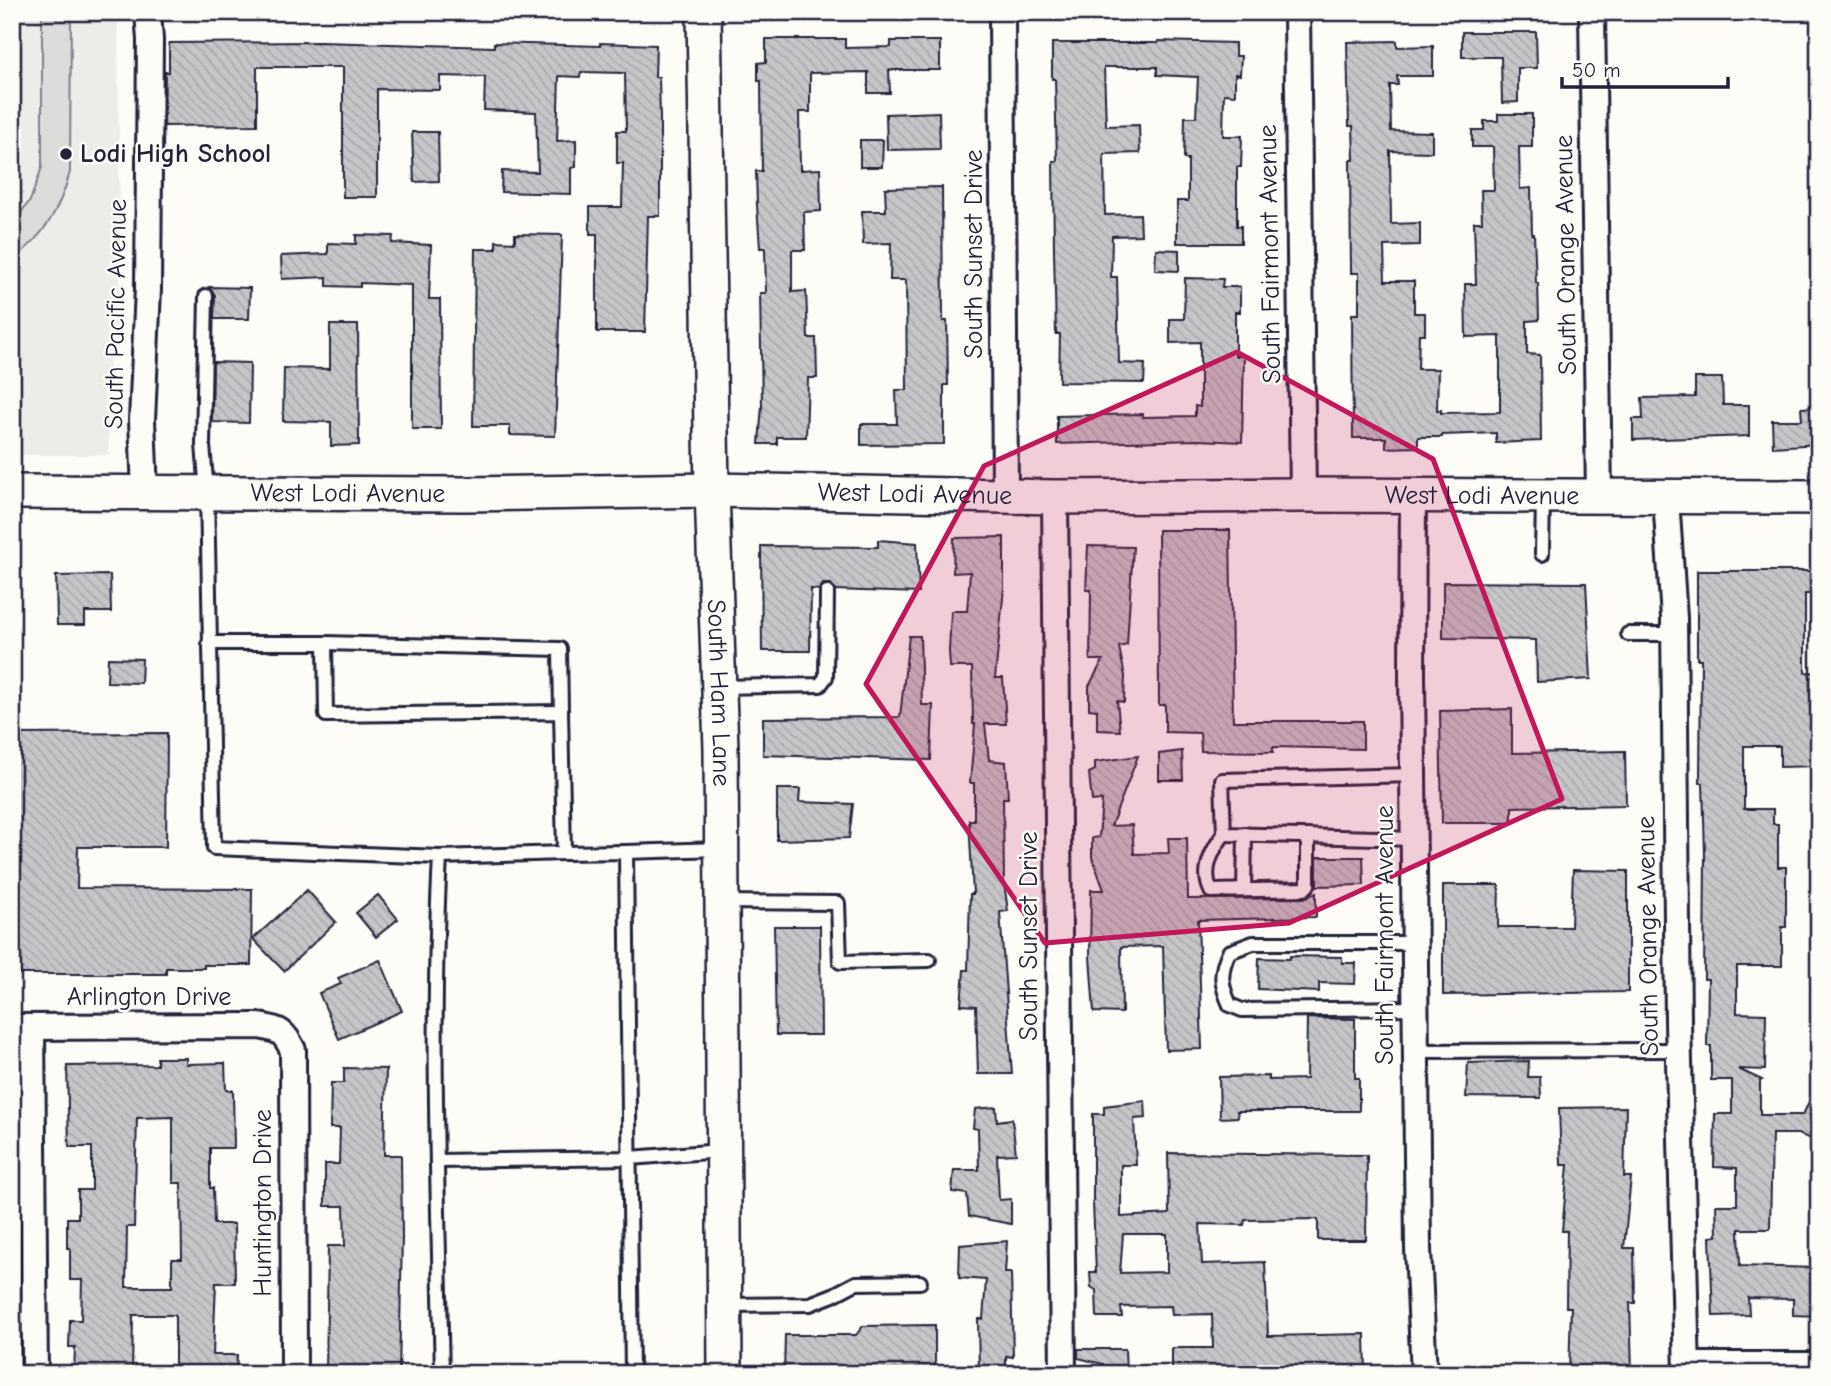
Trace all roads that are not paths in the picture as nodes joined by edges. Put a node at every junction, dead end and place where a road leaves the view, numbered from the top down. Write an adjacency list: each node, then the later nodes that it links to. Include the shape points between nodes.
1 (148, 12): 9 (street, South Pacific Avenue)
2 (704, 12): 7 (main road, South Ham Lane)
3 (1002, 12): 12 (street, South Sunset Drive)
4 (1297, 12): 11 (street, South Fairmont Avenue)
5 (1592, 12): 16 (street, South Orange Avenue)
6 (206, 296): 10 (lane, via 203,445)
7 (712, 490): 10 (main road, West Lodi Avenue); 12 (main road, West Lodi Avenue); 25 (main road, South Ham Lane)
8 (12, 492): 9 (main road, West Lodi Avenue)
9 (145, 492): 10 (main road, West Lodi Avenue)
10 (207, 492): 23 (lane)
11 (1303, 495): 13 (main road, West Lodi Avenue); 14 (main road, West Lodi Avenue)
12 (1005, 496): 14 (main road, West Lodi Avenue)
13 (1413, 496): 15 (main road, West Lodi Avenue); 27 (street, South Fairmont Avenue)
14 (1055, 497): 57 (street, South Sunset Drive)
15 (1543, 497): 16 (main road, West Lodi Avenue); 19 (lane)
16 (1599, 497): 18 (main road, West Lodi Avenue)
17 (1819, 497): 18 (main road, West Lodi Avenue)
18 (1666, 498): 22 (street, South Orange Avenue)
19 (1542, 554)
20 (827, 592): 25 (lane, via 826,677 820,685)
21 (1628, 634): 22 (lane)
22 (1674, 634): 43 (street, South Orange Avenue)
23 (209, 643): 24 (lane); 35 (lane, via 214,848)
24 (325, 643): 26 (lane, via 560,649); 26 (lane, via 326,715)
25 (719, 687): 32 (main road, South Ham Lane)
26 (561, 712): 34 (lane)
27 (1414, 775): 28 (lane, via 1222,780); 31 (street, South Fairmont Avenue)
28 (1224, 834): 29 (lane); 36 (lane, via 1212,850 1207,883 1211,891)
29 (1245, 834): 30 (lane); 36 (lane)
30 (1308, 836): 31 (lane); 36 (lane, via 1308,885 1304,889)
31 (1415, 839): 38 (street, South Fairmont Avenue)
32 (721, 849): 33 (lane); 37 (main road, South Ham Lane)
33 (626, 852): 34 (lane); 46 (lane)
34 (564, 853): 35 (lane)
35 (440, 857): 47 (lane)
36 (1244, 890)
37 (722, 902): 39 (lane, via 838,903 840,962); 45 (main road, South Ham Lane)
38 (1415, 943): 40 (street, South Fairmont Avenue); 40 (lane, via 1253,943 1229,952 1222,988 1230,1005 1241,1010)
39 (929, 960)
40 (1415, 1008): 44 (street, South Fairmont Avenue)
41 (22, 1027): 42 (street, Arlington Drive, via 259,1026); 52 (street)
42 (285, 1035): 53 (street, Huntington Drive, via 293,1050)
43 (1678, 1050): 44 (lane); 51 (street, South Orange Avenue)
44 (1416, 1051): 58 (street, South Fairmont Avenue)
45 (723, 1150): 46 (lane); 49 (main road, South Ham Lane)
46 (630, 1158): 47 (lane); 55 (lane)
47 (438, 1161): 54 (lane)
48 (920, 1282): 49 (lane, via 856,1283 810,1304)
49 (725, 1305): 56 (main road, South Ham Lane)
50 (1819, 1365): 51 (street)
51 (1687, 1369)
52 (35, 1374)
53 (293, 1374)
54 (442, 1374)
55 (632, 1374)
56 (725, 1374)
57 (1063, 1374)
58 (1424, 1374)

